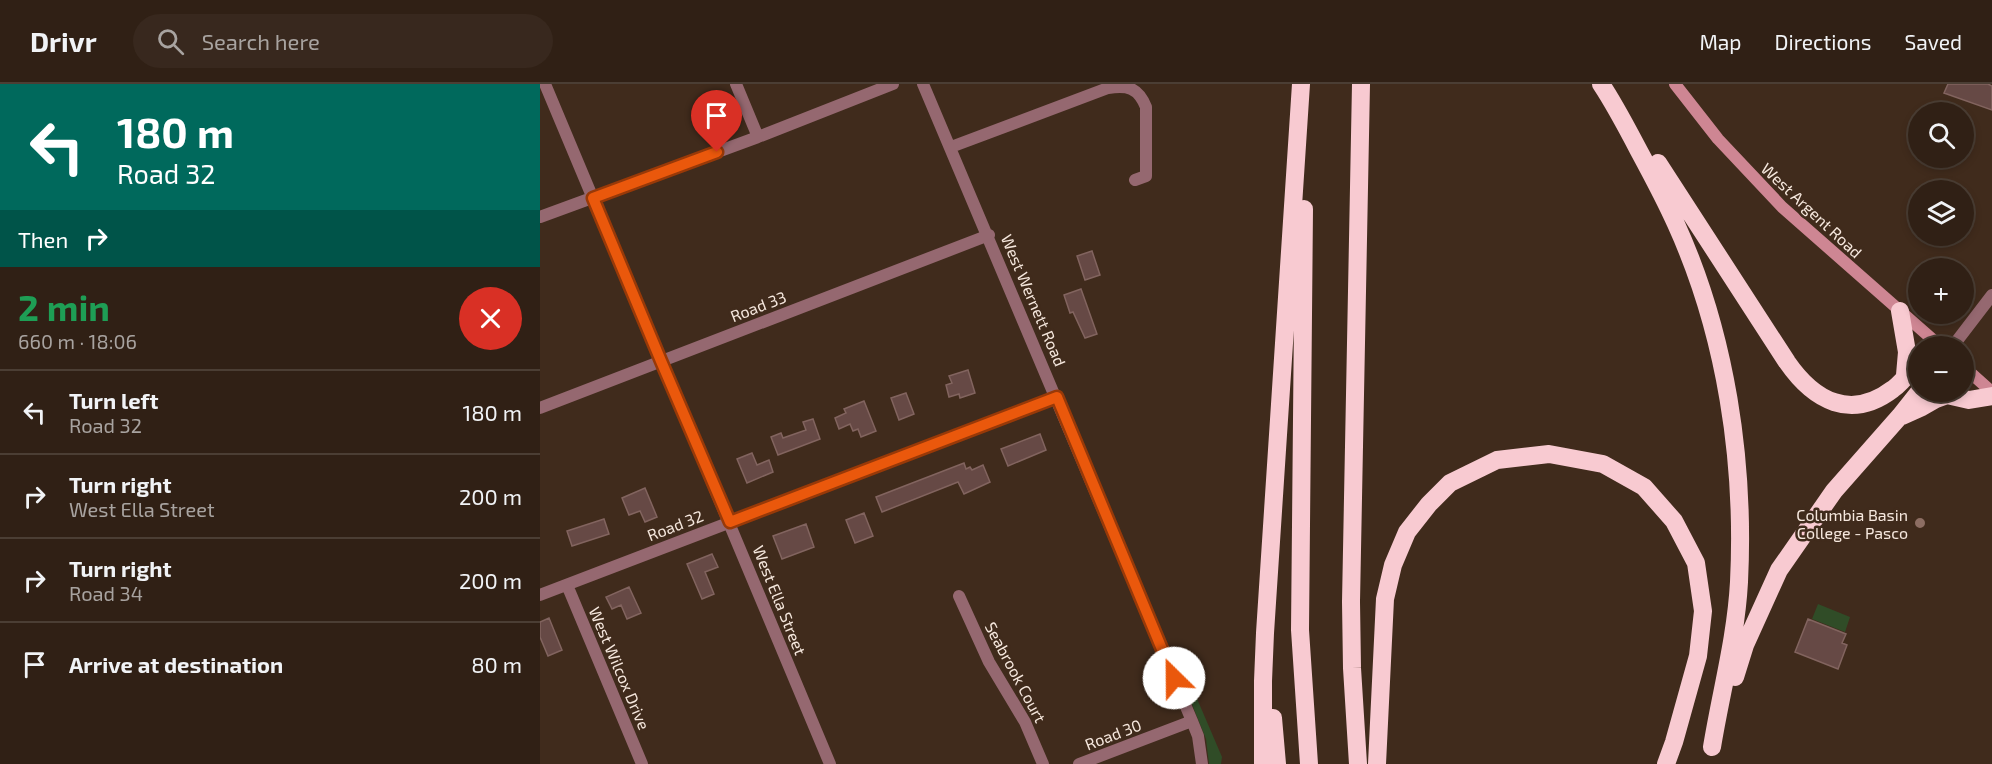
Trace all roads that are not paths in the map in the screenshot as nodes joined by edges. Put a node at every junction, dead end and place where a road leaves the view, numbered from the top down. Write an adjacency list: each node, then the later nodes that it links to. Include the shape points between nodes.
1 (545, 84): 12 (street, West Ella Street)
2 (736, 84): 9 (street)
3 (893, 84): 9 (street)
4 (924, 84): 10 (street, West Wernett Road)
5 (1304, 84): 32 (highway); 42 (highway, via 1300,630)
6 (1361, 84): 43 (highway, via 1351,602)
7 (1675, 84): 16 (main road, West Argent Road, via 1732,155 1782,207)
8 (1606, 91): 21 (highway, via 1796,374 1811,390 1832,402 1855,404 1886,394); 34 (highway, via 1677,225 1705,303 1725,381 1739,503 1739,583)
9 (758, 137): 12 (street)
10 (951, 147): 11 (street, via 1122,86 1134,90 1146,106 1146,176); 14 (street, West Wernett Road)
11 (1135, 180)
12 (593, 198): 13 (street); 19 (street, West Ella Street)
13 (540, 217)
14 (988, 236): 19 (street, Road 33); 24 (street, West Wernett Road)
15 (1992, 296): 18 (street)
16 (1900, 311): 17 (main road, West Argent Road); 21 (highway, via 1907,352)
17 (1929, 336)
18 (1961, 336)
19 (661, 361): 26 (street, Road 33); 28 (street, West Ella Street)
20 (1908, 372): 21 (highway)
21 (1905, 375)
22 (1974, 377): 23 (main road)
23 (1992, 394): 27 (highway, via 1969,400 1947,395)
24 (1057, 397): 28 (street, Road 32); 33 (street, West Wernett Road)
25 (1910, 402): 27 (highway)
26 (540, 408)
27 (1900, 416): 34 (highway, via 1834,491 1779,570 1745,645)
28 (730, 522): 29 (street, Road 32); 36 (street, West Ella Street)
29 (567, 585): 30 (street, Road 32); 35 (street, West Wilcox Drive)
30 (540, 595)
31 (958, 596): 37 (street, Seabrook Court)
32 (1265, 633): 40 (highway); 41 (highway)
33 (1192, 722): 38 (street, Road 30); 39 (street, West Wernett Road)
34 (1709, 756)
35 (642, 764)
36 (830, 764)
37 (1043, 764)
38 (1079, 764)
39 (1202, 764)
40 (1263, 764)
41 (1277, 764)
42 (1309, 764)
43 (1358, 764)
44 (1377, 764): 45 (highway, via 1384,599 1407,532 1450,483 1497,460 1549,454 1603,464 1644,488 1674,520 1696,563 1703,610 1698,656)
45 (1666, 764)

